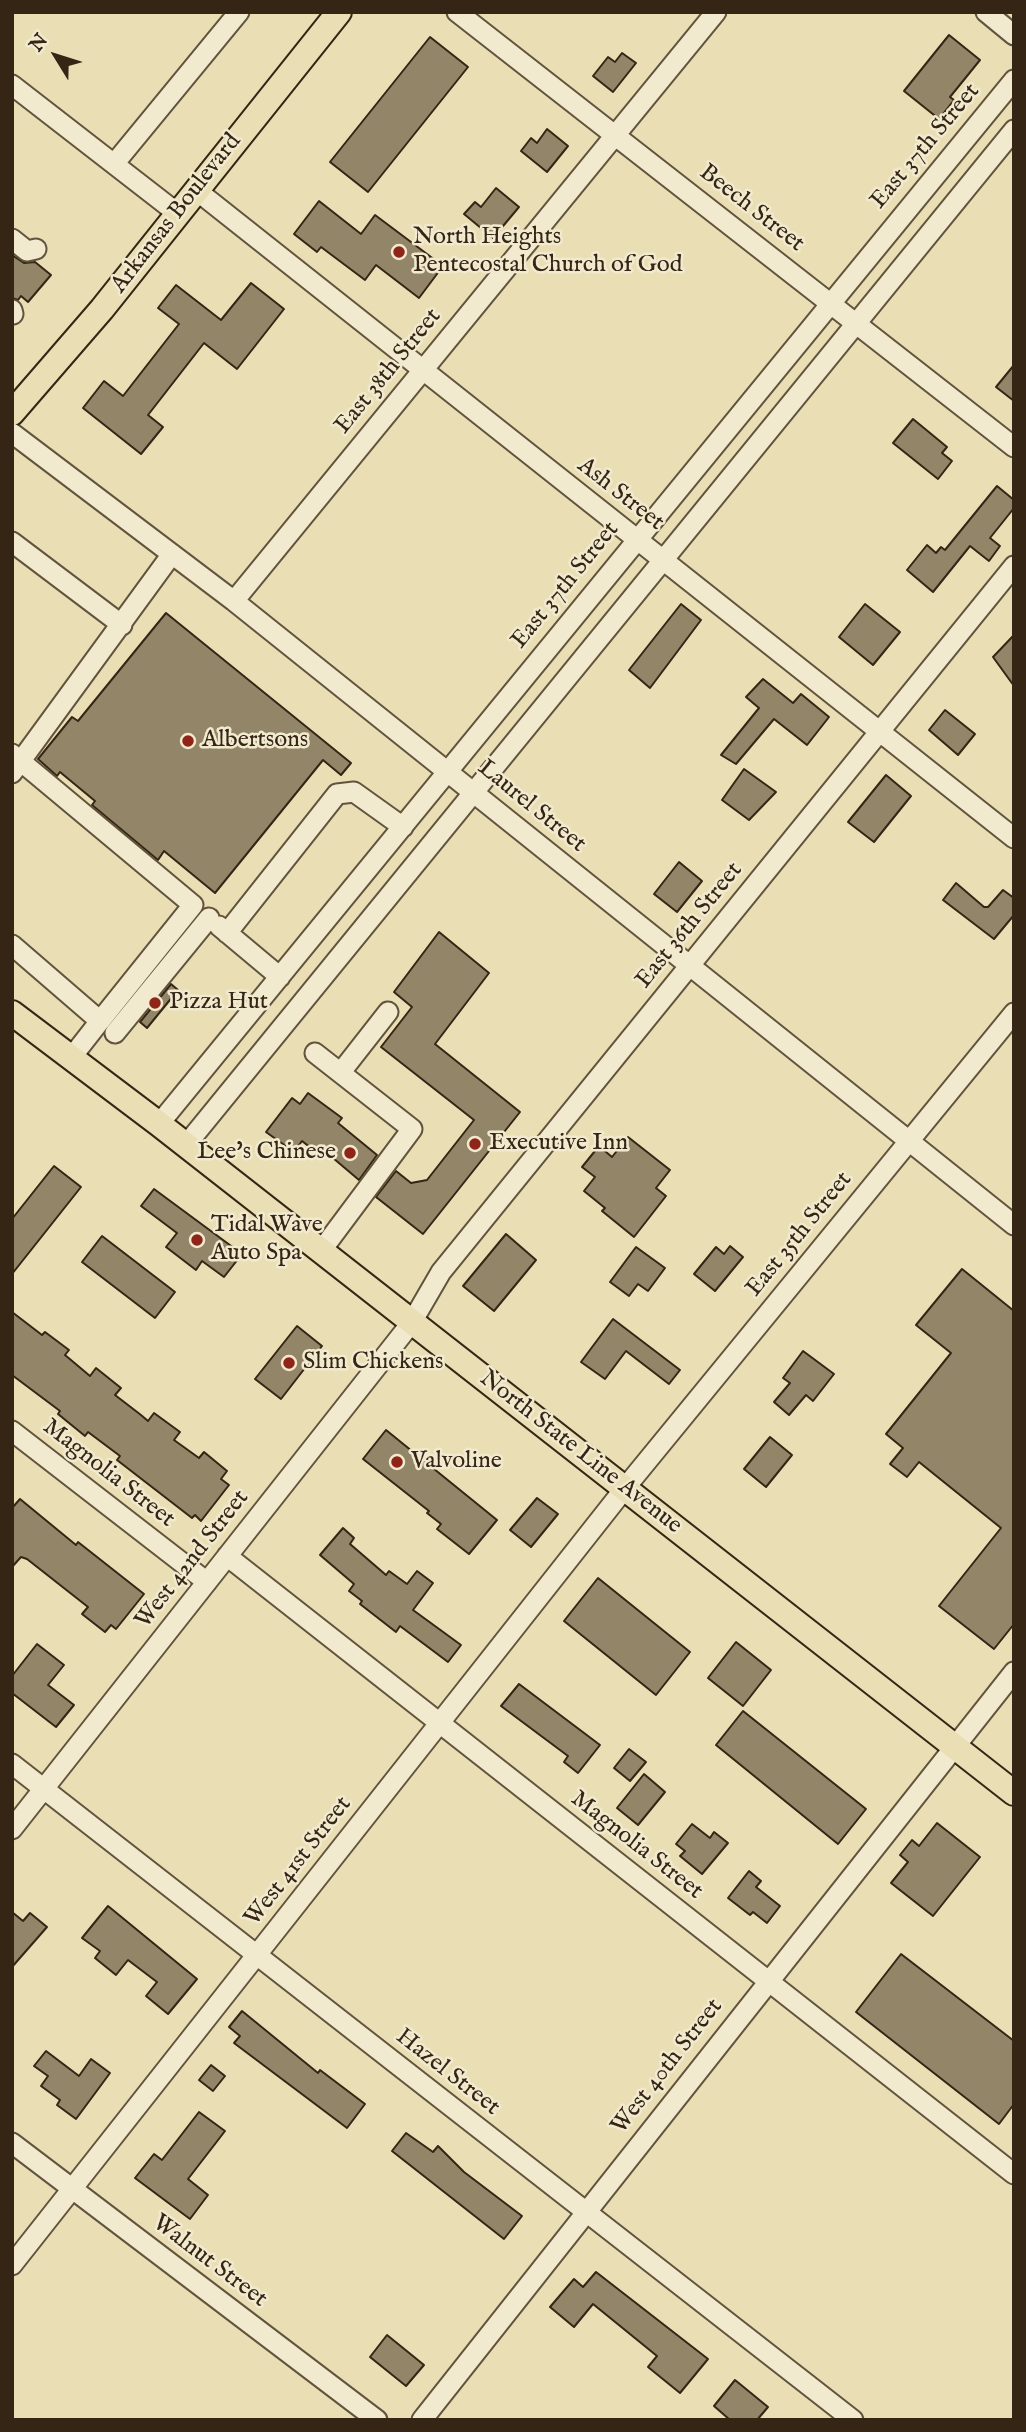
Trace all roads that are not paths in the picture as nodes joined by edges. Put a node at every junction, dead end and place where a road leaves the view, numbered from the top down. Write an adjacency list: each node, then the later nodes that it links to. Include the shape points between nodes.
1 (239, 12): 11 (street)
2 (339, 12): 12 (main road, Arkansas Boulevard)
3 (457, 12): 10 (street, Beech Street)
4 (716, 12): 10 (street, East 38th Street)
5 (985, 12): 6 (street)
6 (1014, 35)
7 (1014, 80): 16 (street, East 37th Street)
8 (12, 85): 11 (street)
9 (1014, 130): 17 (street)
10 (615, 134): 16 (street, Beech Street); 18 (street, East 38th Street)
11 (114, 164): 13 (street)
12 (196, 190): 13 (main road, Arkansas Boulevard); 18 (street, Ash Street)
13 (177, 213): 19 (main road, Arkansas Boulevard)
14 (12, 239): 15 (street, via 27,251)
15 (36, 249)
16 (830, 302): 17 (street, Beech Street); 22 (street, East 37th Street)
17 (856, 322): 21 (street, Beech Street); 25 (street)
18 (422, 369): 22 (street, Ash Street); 27 (street, East 38th Street)
19 (12, 413)
20 (12, 433): 24 (street, Laurel Street)
21 (1014, 447)
22 (636, 538): 25 (street, Ash Street); 31 (street, East 37th Street)
23 (12, 542): 28 (street)
24 (172, 554): 27 (street, Laurel Street); 28 (street)
25 (662, 559): 29 (street, Ash Street); 32 (street)
26 (1014, 566): 29 (street, East 36th Street)
27 (234, 601): 31 (street, Laurel Street)
28 (122, 625): 30 (street)
29 (879, 731): 34 (street, Ash Street); 38 (street, East 36th Street)
30 (15, 763): 35 (street)
31 (448, 773): 32 (street, Laurel Street); 33 (street, East 37th Street)
32 (474, 793): 38 (street, Laurel Street); 49 (street)
33 (403, 827): 36 (street, via 354,792 337,794); 39 (street, East 37th Street)
34 (1014, 838)
35 (201, 911): 36 (street); 43 (street)
36 (227, 933): 39 (street)
37 (12, 945): 43 (street)
38 (689, 966): 48 (street, Laurel Street); 52 (street, East 36th Street, via 441,1272)
39 (280, 977): 47 (street, East 37th Street)
40 (388, 1012): 46 (street)
41 (12, 1013): 45 (main road, North State Line Avenue)
42 (1014, 1013): 48 (street, East 35th Street)
43 (108, 1027): 45 (street)
44 (316, 1053): 46 (street)
45 (71, 1058): 47 (main road, North State Line Avenue)
46 (341, 1072): 51 (street, via 412,1129)
47 (159, 1124): 49 (main road, North State Line Avenue)
48 (909, 1141): 50 (street, Laurel Street); 54 (street, East 35th Street)
49 (186, 1146): 51 (main road, North State Line Avenue)
50 (1014, 1225)
51 (321, 1251): 52 (main road, North State Line Avenue)
52 (412, 1322): 54 (main road, North State Line Avenue); 55 (street, West 42nd Street)
53 (12, 1431): 56 (street, Magnolia Street)
54 (625, 1488): 58 (street, West 41st Street); 59 (main road, North State Line Avenue)
55 (227, 1556): 56 (street, West 42nd Street); 58 (street, Magnolia Street)
56 (207, 1582): 61 (street, West 42nd Street)
57 (1014, 1672): 59 (street, West 40th Street)
58 (440, 1723): 64 (street, West 41st Street); 65 (street, Magnolia Street)
59 (953, 1745): 62 (main road, North State Line Avenue); 65 (street, West 40th Street)
60 (12, 1764): 61 (street, Hazel Street)
61 (43, 1789): 63 (street, West 42nd Street); 64 (street, Hazel Street)
62 (1014, 1793)
63 (12, 1829)
64 (257, 1955): 68 (street, West 41st Street); 69 (street, Hazel Street)
65 (768, 1981): 67 (street, Magnolia Street); 69 (street, West 40th Street)
66 (12, 2143): 68 (street, Walnut Street)
67 (1014, 2174)
68 (72, 2189): 70 (street, West 41st Street); 71 (street, Walnut Street)
69 (586, 2212): 72 (street, West 40th Street); 73 (street, Hazel Street)
70 (12, 2265)
71 (377, 2420)
72 (422, 2420)
73 (853, 2420)

